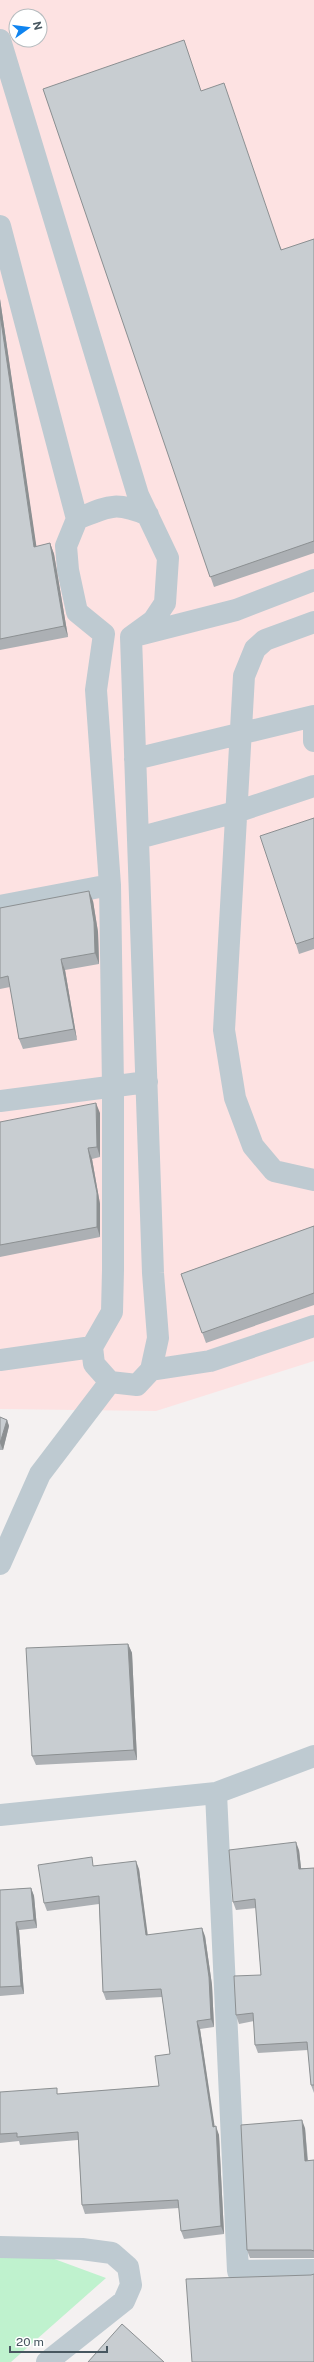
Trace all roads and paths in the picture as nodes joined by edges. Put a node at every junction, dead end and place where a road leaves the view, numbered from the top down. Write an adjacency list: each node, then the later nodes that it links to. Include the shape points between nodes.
1 (0, 40): 3 (street, via 138,494)
2 (0, 226): 4 (street)
3 (148, 515): 4 (street, via 126,506 109,506); 8 (street, via 168,558 165,603 153,621)
4 (76, 520): 7 (street, via 66,546 77,612)
5 (314, 580): 8 (street, via 236,610)
6 (314, 622): 11 (street, via 265,640 255,649 244,676)
7 (104, 634): 8 (street); 17 (street, via 96,690)
8 (131, 637): 13 (street)
9 (314, 716): 11 (street)
10 (314, 728): 12 (street)
11 (241, 734): 13 (street); 15 (street)
12 (314, 741)
13 (135, 759): 16 (street)
14 (314, 786): 15 (street)
15 (236, 812): 16 (street); 22 (street, via 224,1030 235,1098 253,1146 274,1171)
16 (138, 838): 19 (street)
17 (110, 885): 18 (street); 20 (street)
18 (0, 906)
19 (147, 1082): 20 (street); 26 (street, via 153,1273 158,1338)
20 (113, 1087): 21 (street); 24 (street, via 112,1312)
21 (0, 1101)
22 (314, 1180)
23 (314, 1326): 26 (street, via 210,1361)
24 (92, 1347): 25 (street); 27 (street, via 94,1364)
25 (0, 1360)
26 (151, 1370): 27 (street, via 137,1384)
27 (110, 1382): 28 (street, via 40,1474)
28 (0, 1564)
29 (314, 1756): 30 (street)
30 (216, 1793): 31 (street); 33 (street, via 238,2271)
31 (0, 1815)
32 (0, 2247): 34 (street, via 82,2249 112,2253 128,2267 131,2285 124,2301)
33 (314, 2270)
34 (47, 2362)

